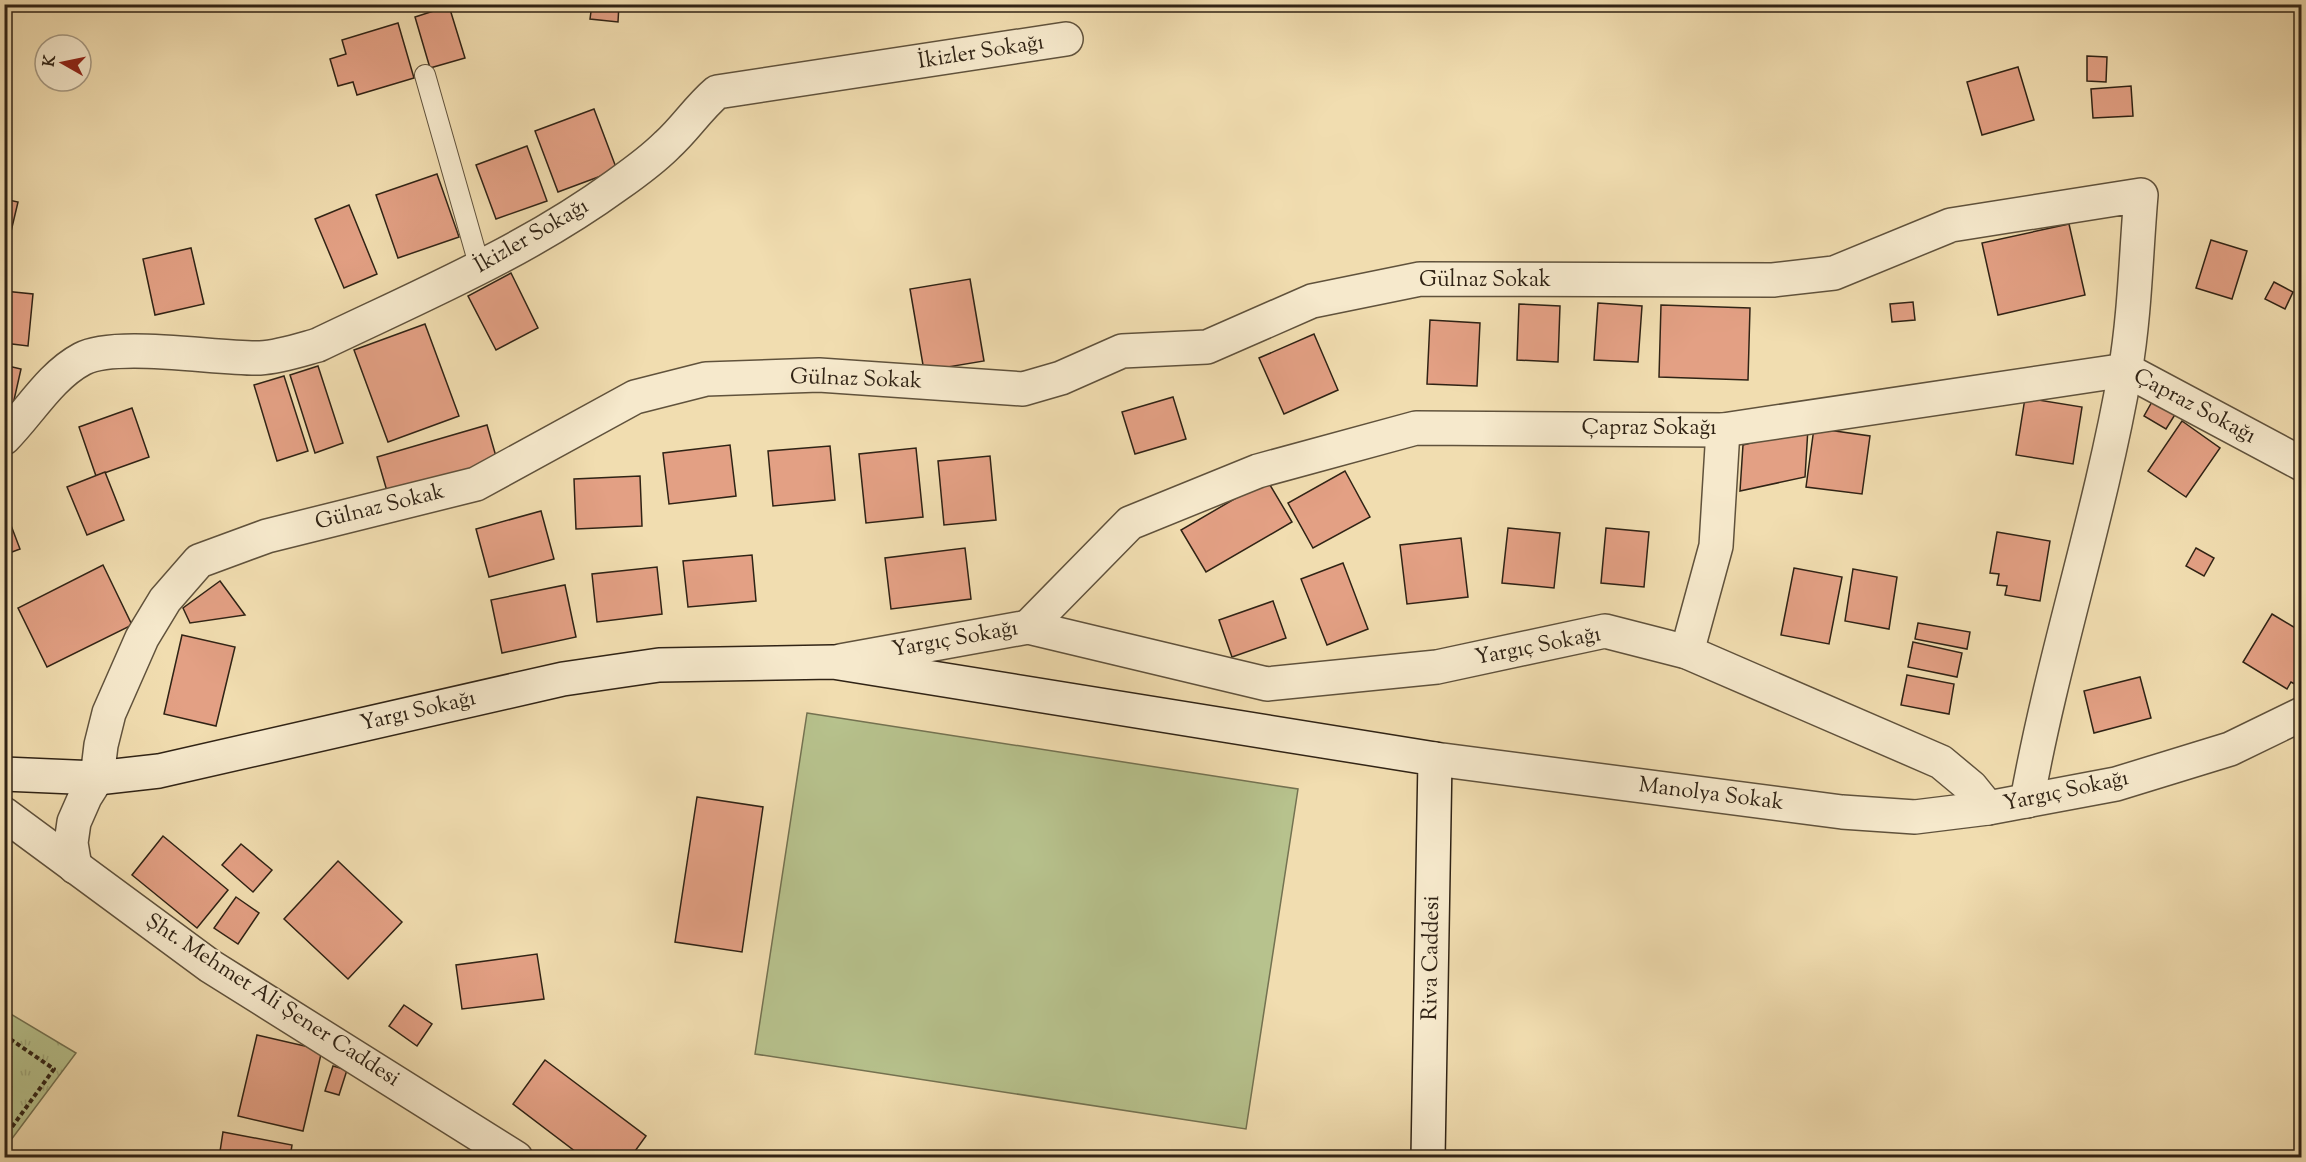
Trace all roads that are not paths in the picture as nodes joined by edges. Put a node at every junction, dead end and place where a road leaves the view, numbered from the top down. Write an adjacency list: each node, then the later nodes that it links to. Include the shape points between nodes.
1 (1066, 39): 3 (street, İkizler Sokağı, via 717,92 668,144 618,184 553,229)
2 (425, 75): 3 (lane)
3 (480, 268): 6 (street, İkizler Sokağı, via 318,345 290,352 263,358 129,351 82,358 50,386)
4 (2126, 370): 5 (street, Çapraz Sokağı); 7 (street, Çapraz Sokağı); 14 (street, Gülnaz Sokak, via 2141,195 1951,225 1833,273 1773,280 1420,279 1312,301 1207,347 1122,351 1061,378 1023,389 819,375 706,379 635,397 476,484 267,536 199,561 165,600 142,638 109,713); 15 (street, via 2079,580 2041,723)
5 (1723, 430): 8 (street, Çapraz Sokağı, via 1416,428 1258,471 1130,523); 9 (street, via 1716,546)
6 (4, 438)
7 (2301, 464)
8 (1029, 627): 9 (street, Yargıç Sokağı, via 1267,684 1437,667 1605,631); 10 (street, Yargıç Sokağı)
9 (1688, 652): 16 (street, Yargıç Sokağı, via 1941,762 1971,787)
10 (833, 662): 12 (street, Manolya Sokak); 14 (street, Yargı Sokağı, via 658,665 563,679 159,771)
11 (2301, 714): 15 (street, Yargıç Sokağı, via 2230,749 2116,784)
12 (1435, 759): 16 (street, Manolya Sokak, via 1842,812 1915,817); 20 (street, Riva Caddesi)
13 (4, 774): 14 (street, Yargı Sokağı)
14 (97, 778): 18 (street, via 74,822 71,843)
15 (2027, 801): 16 (street, Yargıç Sokağı)
16 (1988, 808)
17 (4, 814): 18 (street, Şht. Mehmet Ali Şener Caddesi)
18 (75, 867): 19 (street, Şht. Mehmet Ali Şener Caddesi, via 210,966)
19 (516, 1158)
20 (1428, 1158)

